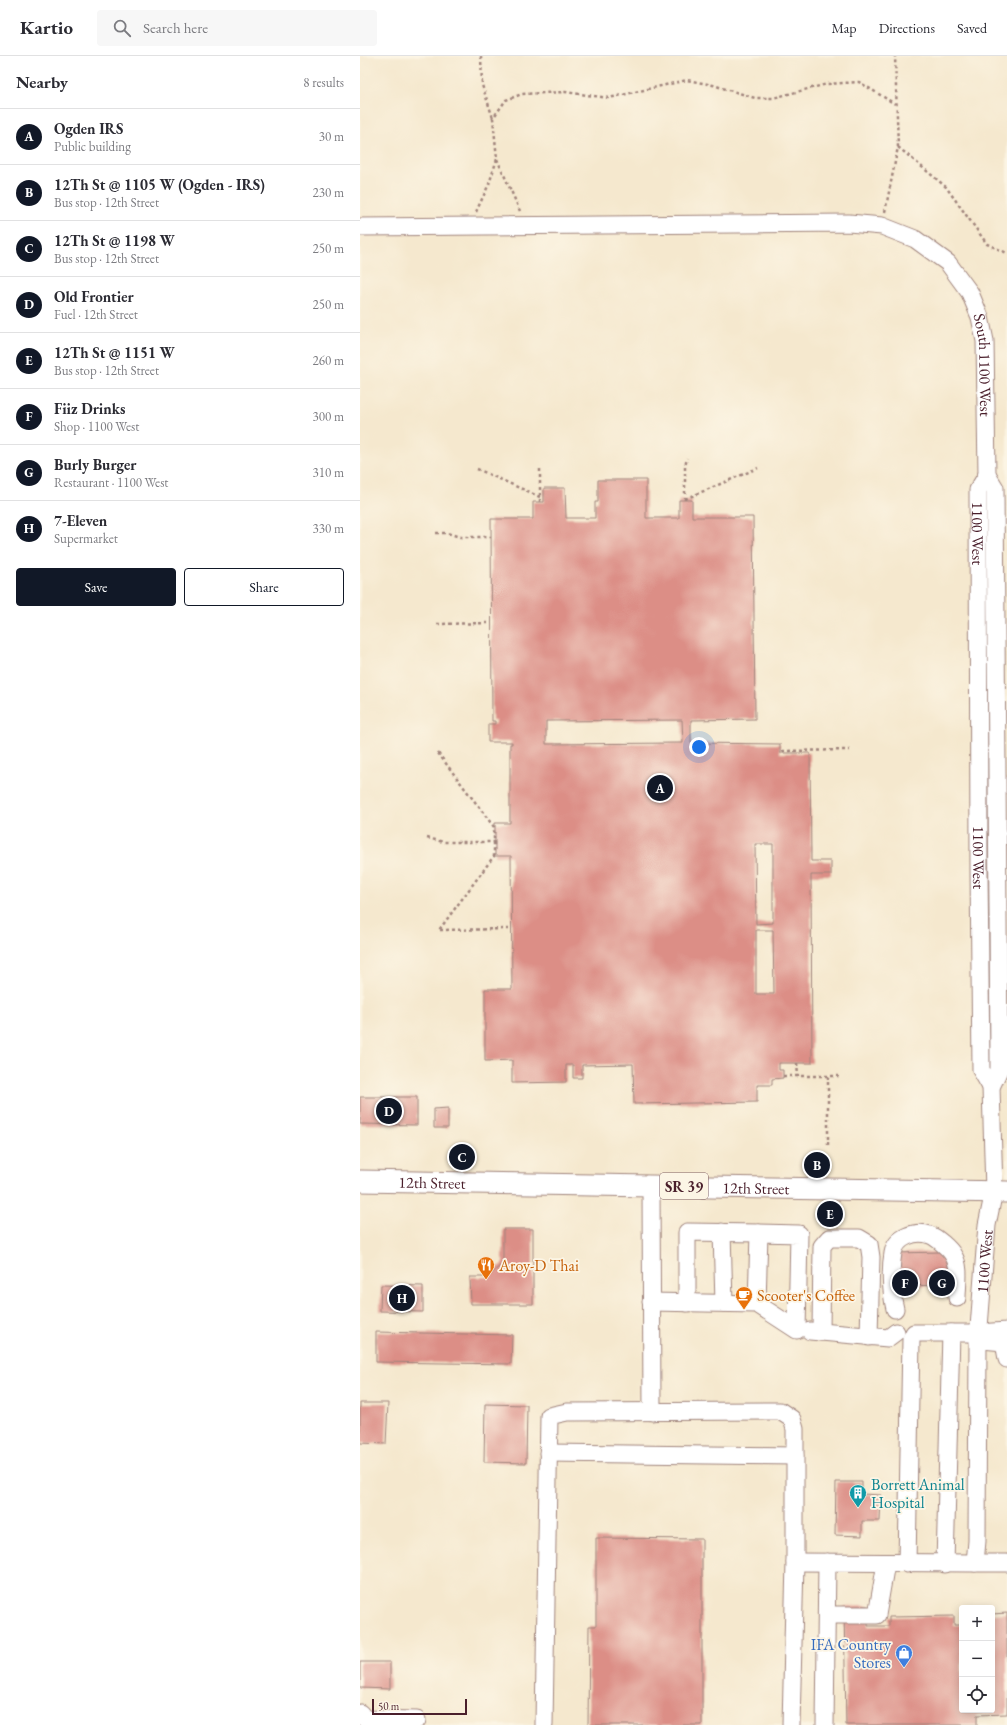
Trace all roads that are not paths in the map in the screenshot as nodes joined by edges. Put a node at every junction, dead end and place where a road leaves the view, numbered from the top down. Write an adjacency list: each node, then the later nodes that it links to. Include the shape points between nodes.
1 (360, 227): 2 (street, South 1100 West, via 849,223 882,226 915,239 948,263 970,293 980,317 985,341)
2 (987, 475): 3 (street, 1100 West, via 978,490); 4 (street, 1100 West, via 995,488)
3 (980, 1033): 4 (street); 5 (street, 1100 West, via 981,1070)
4 (998, 1034): 5 (street, 1100 West, via 999,1070)
5 (991, 1087): 8 (street, 1100 West)
6 (360, 1181): 7 (main road, 12th Street / SR 39)
7 (650, 1186): 8 (main road, 12th Street / SR 39); 12 (street)
8 (1000, 1192): 23 (street, 1100 West, via 987,1225)
9 (722, 1232): 10 (street); 13 (street, via 687,1232); 14 (street)
10 (759, 1233): 15 (street); 17 (street, via 799,1234)
11 (957, 1298): 16 (street, via 957,1265 953,1255 931,1235 908,1235 900,1241 893,1252 892,1295)
12 (651, 1302): 13 (street); 25 (street)
13 (687, 1303): 14 (street)
14 (724, 1303): 15 (street)
15 (757, 1304): 17 (street)
16 (895, 1309)
17 (798, 1330): 19 (street)
18 (1007, 1331): 23 (street)
19 (821, 1332): 22 (street); 22 (street, via 822,1246 829,1238 859,1238 869,1244 871,1257)
20 (896, 1332): 22 (street, via 888,1338)
21 (951, 1333): 23 (street); 33 (street, via 914,1333 911,1339); 34 (street)
22 (869, 1337)
23 (978, 1337): 24 (street, via 1004,1342); 31 (street, 1100 West)
24 (1007, 1359)
25 (652, 1412): 26 (street, via 567,1412 549,1416); 27 (street, via 780,1411 792,1419 795,1429)
26 (548, 1453): 27 (street); 38 (street)
27 (795, 1456): 28 (street)
28 (795, 1562): 29 (street); 39 (street)
29 (827, 1562): 30 (street); 35 (street)
30 (886, 1563): 33 (street); 35 (street, via 877,1614)
31 (975, 1563): 32 (street); 34 (street)
32 (1007, 1563)
33 (907, 1564): 34 (street)
34 (945, 1564)
35 (827, 1615): 40 (street)
36 (360, 1713): 37 (street, via 365,1720)
37 (417, 1720)
38 (544, 1725)
39 (791, 1725)
40 (826, 1725)

